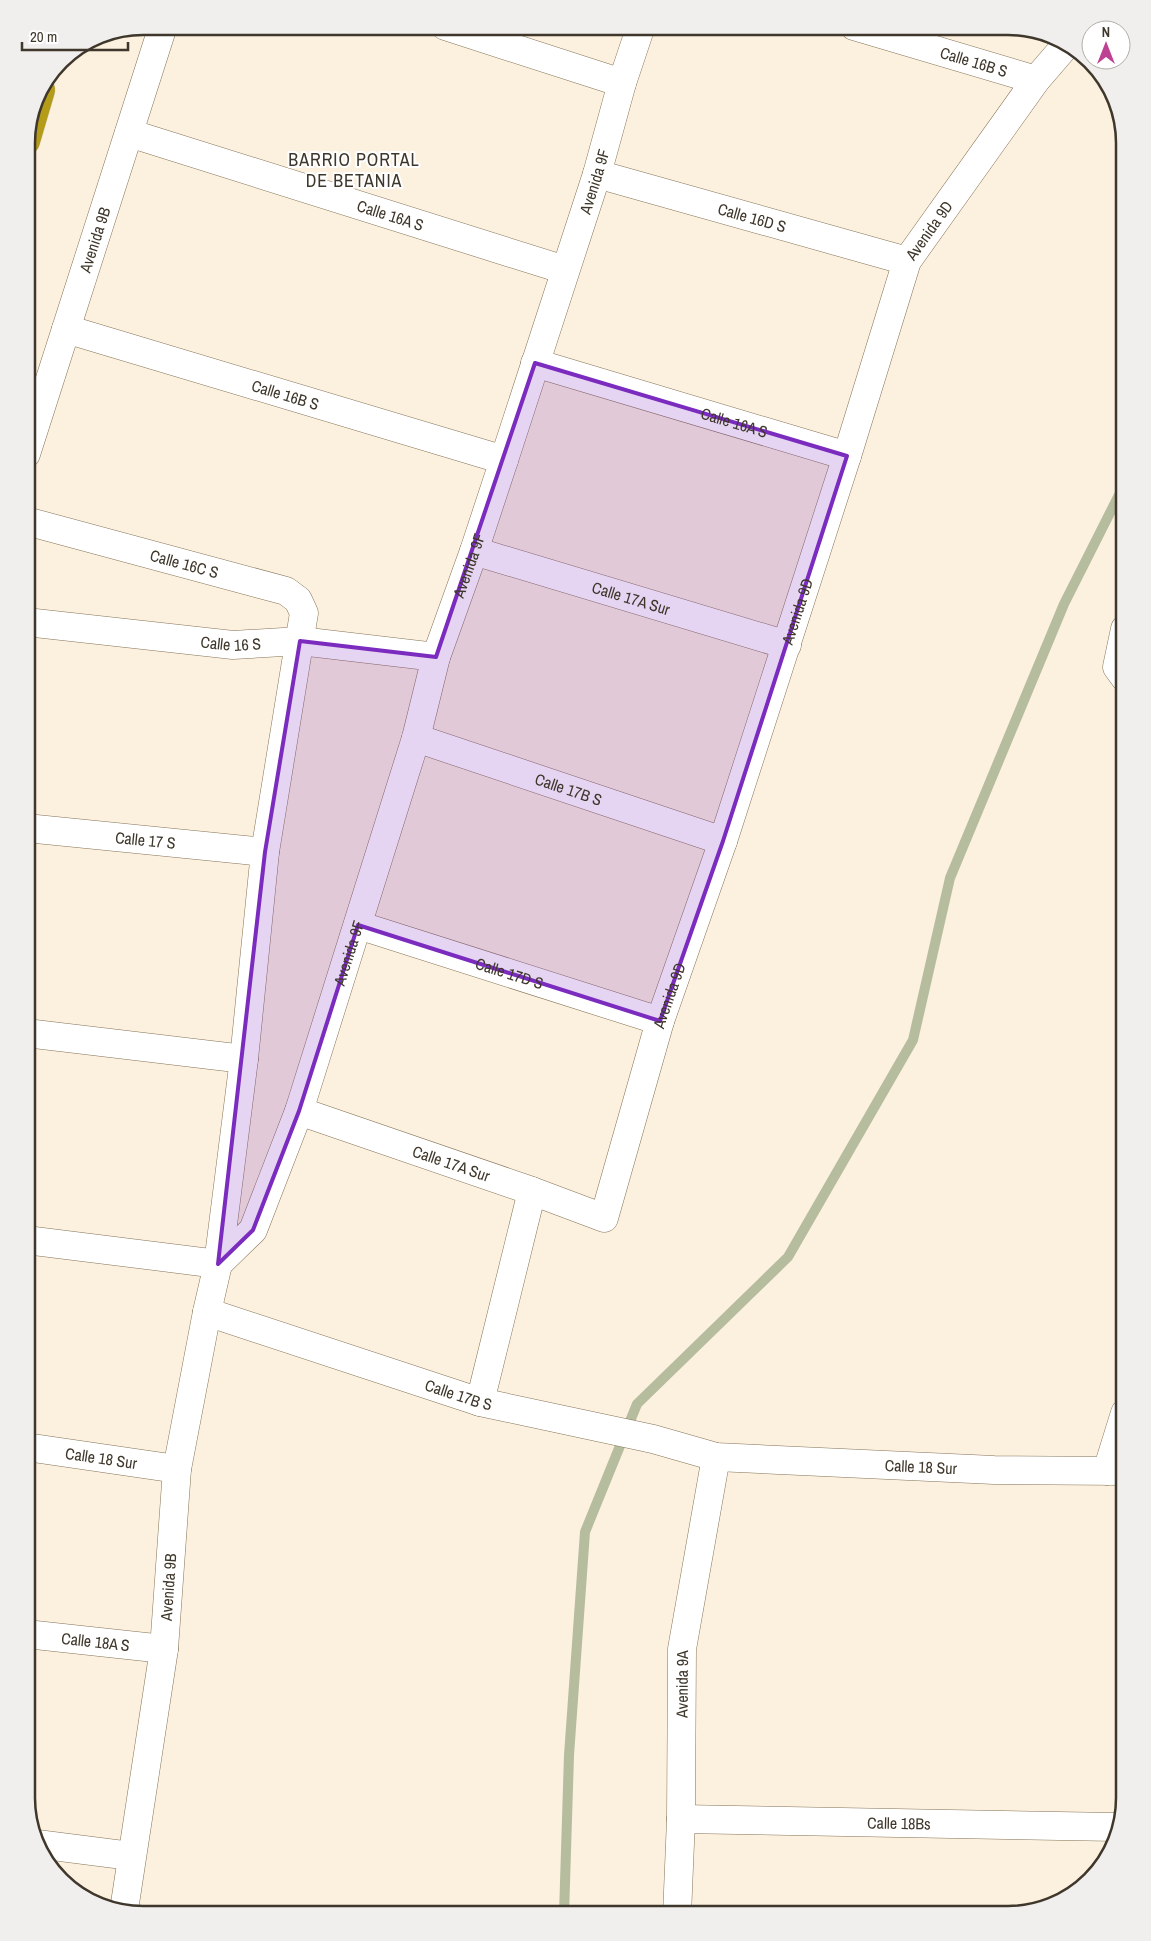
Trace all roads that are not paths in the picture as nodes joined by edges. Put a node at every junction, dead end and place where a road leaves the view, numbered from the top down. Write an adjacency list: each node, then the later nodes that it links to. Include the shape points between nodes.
1 (159, 35): 8 (street, Avenida 9B)
2 (473, 35): 7 (street)
3 (638, 35): 7 (street, Avenida 9F)
4 (884, 35): 6 (street, Calle 16B S)
5 (1062, 50): 6 (street, Avenida 9D)
6 (1036, 80): 10 (street, Avenida 9D)
7 (622, 83): 9 (street, Avenida 9F)
8 (129, 133): 11 (street, Calle 16A S); 12 (street, Avenida 9B)
9 (597, 174): 10 (street, Calle 16D S); 11 (street, Avenida 9F)
10 (907, 261): 15 (street, Avenida 9D)
11 (565, 270): 13 (street, Avenida 9F)
12 (66, 329): 14 (street, Avenida 9B); 16 (street, Calle 16B S)
13 (535, 363): 15 (street, Calle 16A S); 16 (street, Avenida 9F)
14 (35, 426)
15 (847, 456): 21 (street, Avenida 9D)
16 (504, 460): 18 (street, Avenida 9F)
17 (35, 523): 20 (street, Calle 16C S, via 286,591 298,600 304,613)
18 (474, 551): 21 (street, Calle 17A Sur); 22 (street, Avenida 9F)
19 (35, 623): 20 (street, Calle 16 S, via 233,646)
20 (300, 641): 22 (street, Calle 16 S); 26 (street)
21 (787, 645): 25 (street, Avenida 9D)
22 (436, 657): 23 (street, Avenida 9F)
23 (416, 738): 25 (street, Calle 17B S); 27 (street, Avenida 9F)
24 (35, 829): 26 (street, Calle 17 S)
25 (723, 841): 28 (street, Avenida 9D)
26 (265, 852): 30 (street)
27 (358, 925): 28 (street, Calle 17D S); 31 (street, Avenida 9F)
28 (660, 1021): 33 (street, Avenida 9D)
29 (35, 1034): 30 (street)
30 (244, 1059): 35 (street)
31 (299, 1111): 32 (street, Calle 17A Sur); 35 (street, Avenida 9F, via 253,1230)
32 (532, 1191): 33 (street, Calle 17A Sur); 37 (street)
33 (604, 1218)
34 (35, 1241): 35 (street)
35 (218, 1264): 36 (street, Avenida 9B)
36 (207, 1312): 37 (street, Calle 17B S); 40 (street, Avenida 9B)
37 (480, 1402): 39 (street, Calle 17B S, via 653,1439)
38 (35, 1448): 40 (street, Calle 18 Sur)
39 (716, 1457): 41 (street, Calle 18 Sur, via 994,1470); 44 (street, Avenida 9A, via 682,1649)
40 (177, 1469): 43 (street, Avenida 9B)
41 (1116, 1471)
42 (35, 1635): 43 (street, Calle 18A S)
43 (164, 1649): 47 (street, Avenida 9B)
44 (681, 1819): 45 (street, Calle 18Bs); 49 (street, Avenida 9A)
45 (1112, 1827)
46 (46, 1845): 47 (street)
47 (131, 1856): 48 (street, Avenida 9B)
48 (125, 1904)
49 (678, 1906)

